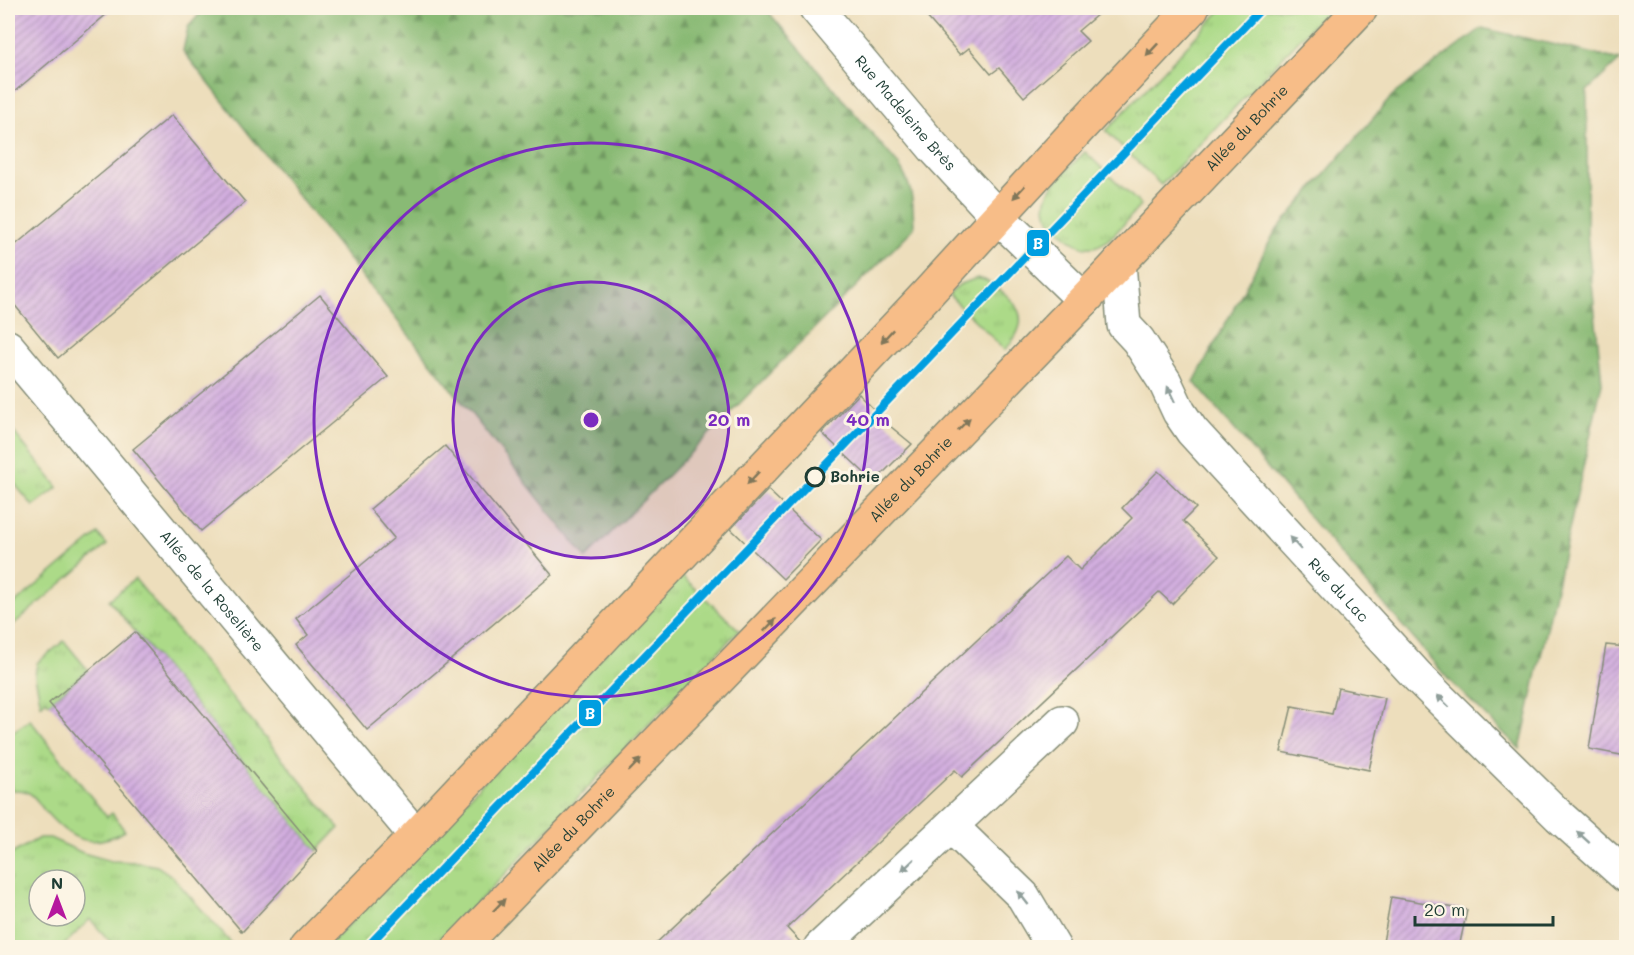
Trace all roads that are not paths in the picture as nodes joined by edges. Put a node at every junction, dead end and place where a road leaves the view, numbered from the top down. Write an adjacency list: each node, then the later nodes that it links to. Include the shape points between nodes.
1 (816, 8): 4 (street, Rue Madeleine Brès)
2 (1192, 8): 4 (main road, one-way to 4)
3 (1361, 8): 5 (main road, Allée du Bohrie)
4 (997, 216): 6 (street, Rue Madeleine Brès); 10 (main road, one-way to 10)
5 (1119, 263): 6 (main road, Allée du Bohrie); 11 (street, Rue du Lac, one-way to 5, via 1419,678 1192,431 1165,382 1124,325)
6 (1084, 300): 13 (main road, Allée du Bohrie, one-way to 6)
7 (8, 347): 10 (street, Allée de la Roselière)
8 (1062, 722): 9 (street)
9 (951, 826): 14 (street, one-way to 14); 15 (street, one-way to 9, via 1023,896)
10 (416, 836): 12 (main road)
11 (1626, 876)
12 (306, 948)
13 (459, 948)
14 (819, 948)
15 (1054, 948)

